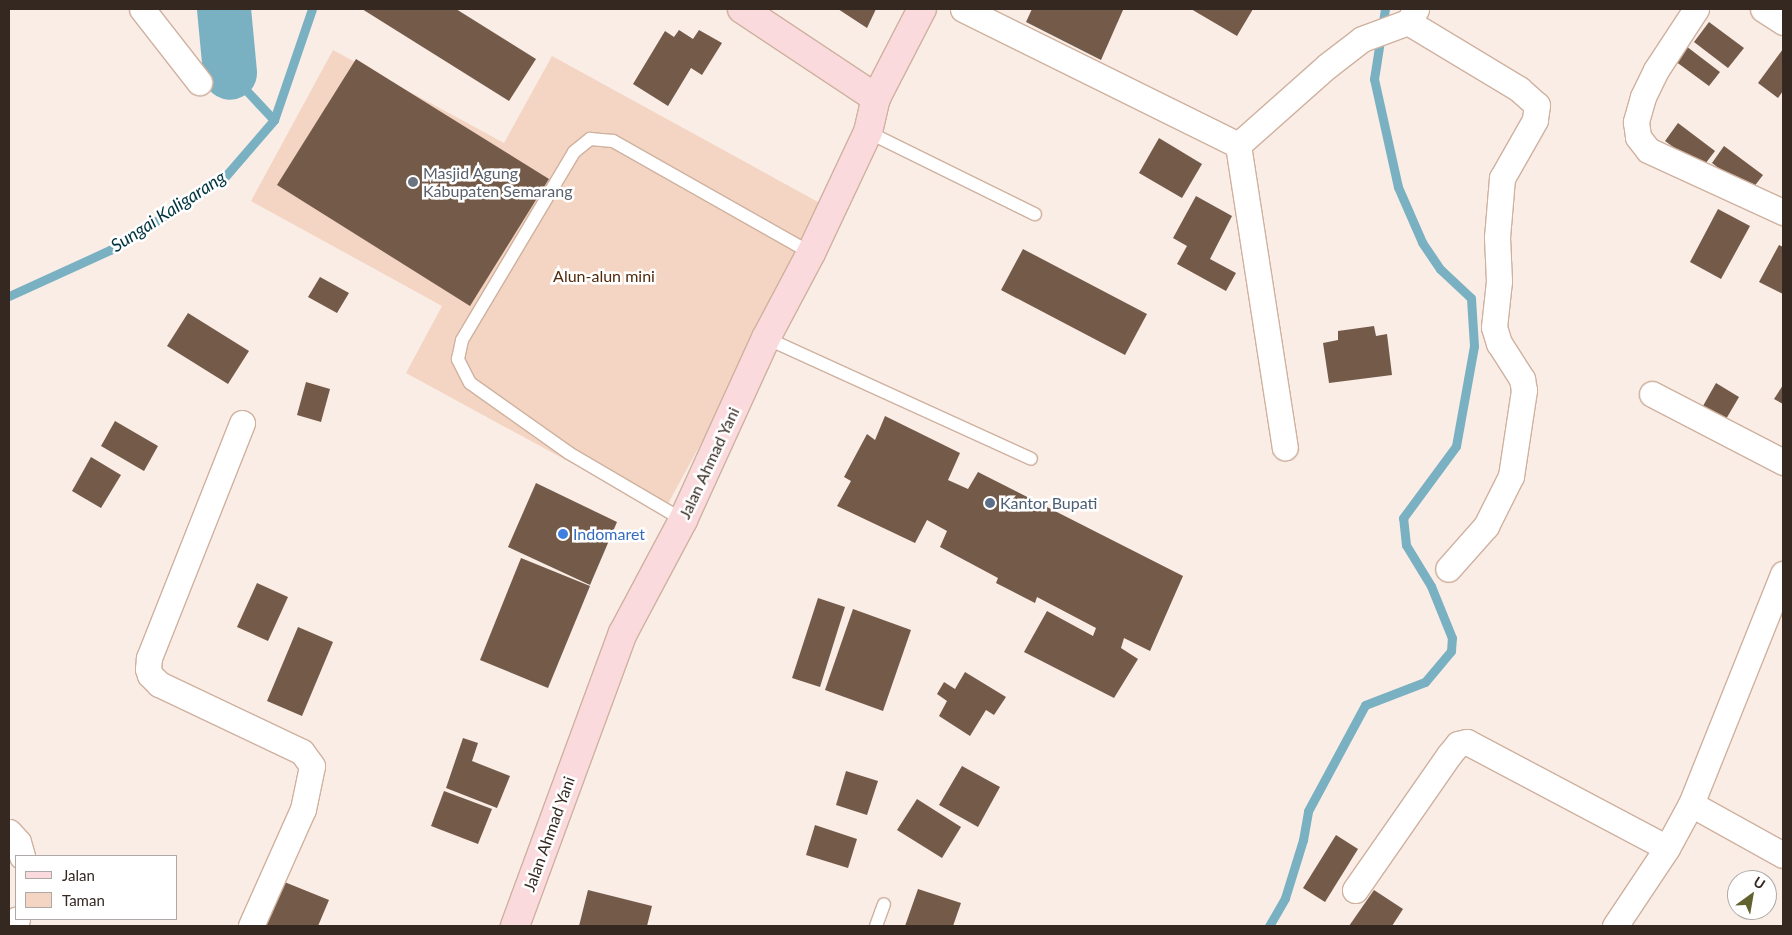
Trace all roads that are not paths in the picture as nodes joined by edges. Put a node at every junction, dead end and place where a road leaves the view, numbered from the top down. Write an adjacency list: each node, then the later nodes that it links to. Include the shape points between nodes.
1 (142, 9): 9 (street)
2 (742, 9): 10 (street)
3 (922, 9): 10 (street, Jalan Ahmad Yani)
4 (963, 9): 12 (street)
5 (1696, 9): 13 (street, via 1643,97 1636,122 1638,137 1648,150 1659,156)
6 (1763, 9): 8 (street)
7 (1412, 16): 12 (street, via 1356,44 1298,88); 23 (street, via 1519,89 1537,105 1535,120 1502,178 1497,237 1499,281 1494,327 1499,343 1522,379 1524,395 1511,476 1486,526)
8 (1783, 22)
9 (199, 82)
10 (876, 98): 11 (street, Jalan Ahmad Yani)
11 (868, 132): 14 (lane); 15 (street, Jalan Ahmad Yani)
12 (1238, 145): 19 (street)
13 (1783, 212)
14 (1035, 214)
15 (811, 253): 16 (street, Jalan Ahmad Yani); 22 (lane, via 613,141 590,139 574,152 462,340 458,360 470,382 569,454)
16 (766, 338): 20 (lane); 22 (street, Jalan Ahmad Yani)
17 (1652, 394): 21 (street)
18 (242, 423): 32 (street, via 149,658 148,669 159,684 302,752 312,766 303,808)
19 (1285, 447)
20 (1031, 459)
21 (1783, 462)
22 (683, 520): 33 (street, Jalan Ahmad Yani, via 623,633)
23 (1448, 569)
24 (1781, 589): 25 (street)
25 (1691, 804): 27 (street); 29 (street)
26 (9, 832): 28 (street, via 18,842)
27 (1667, 848): 30 (street, via 1466,742 1458,744 1449,755); 35 (street)
28 (22, 855)
29 (1783, 855)
30 (1355, 890)
31 (884, 904): 34 (lane)
32 (251, 926)
33 (515, 926)
34 (876, 926)
35 (1615, 926)

